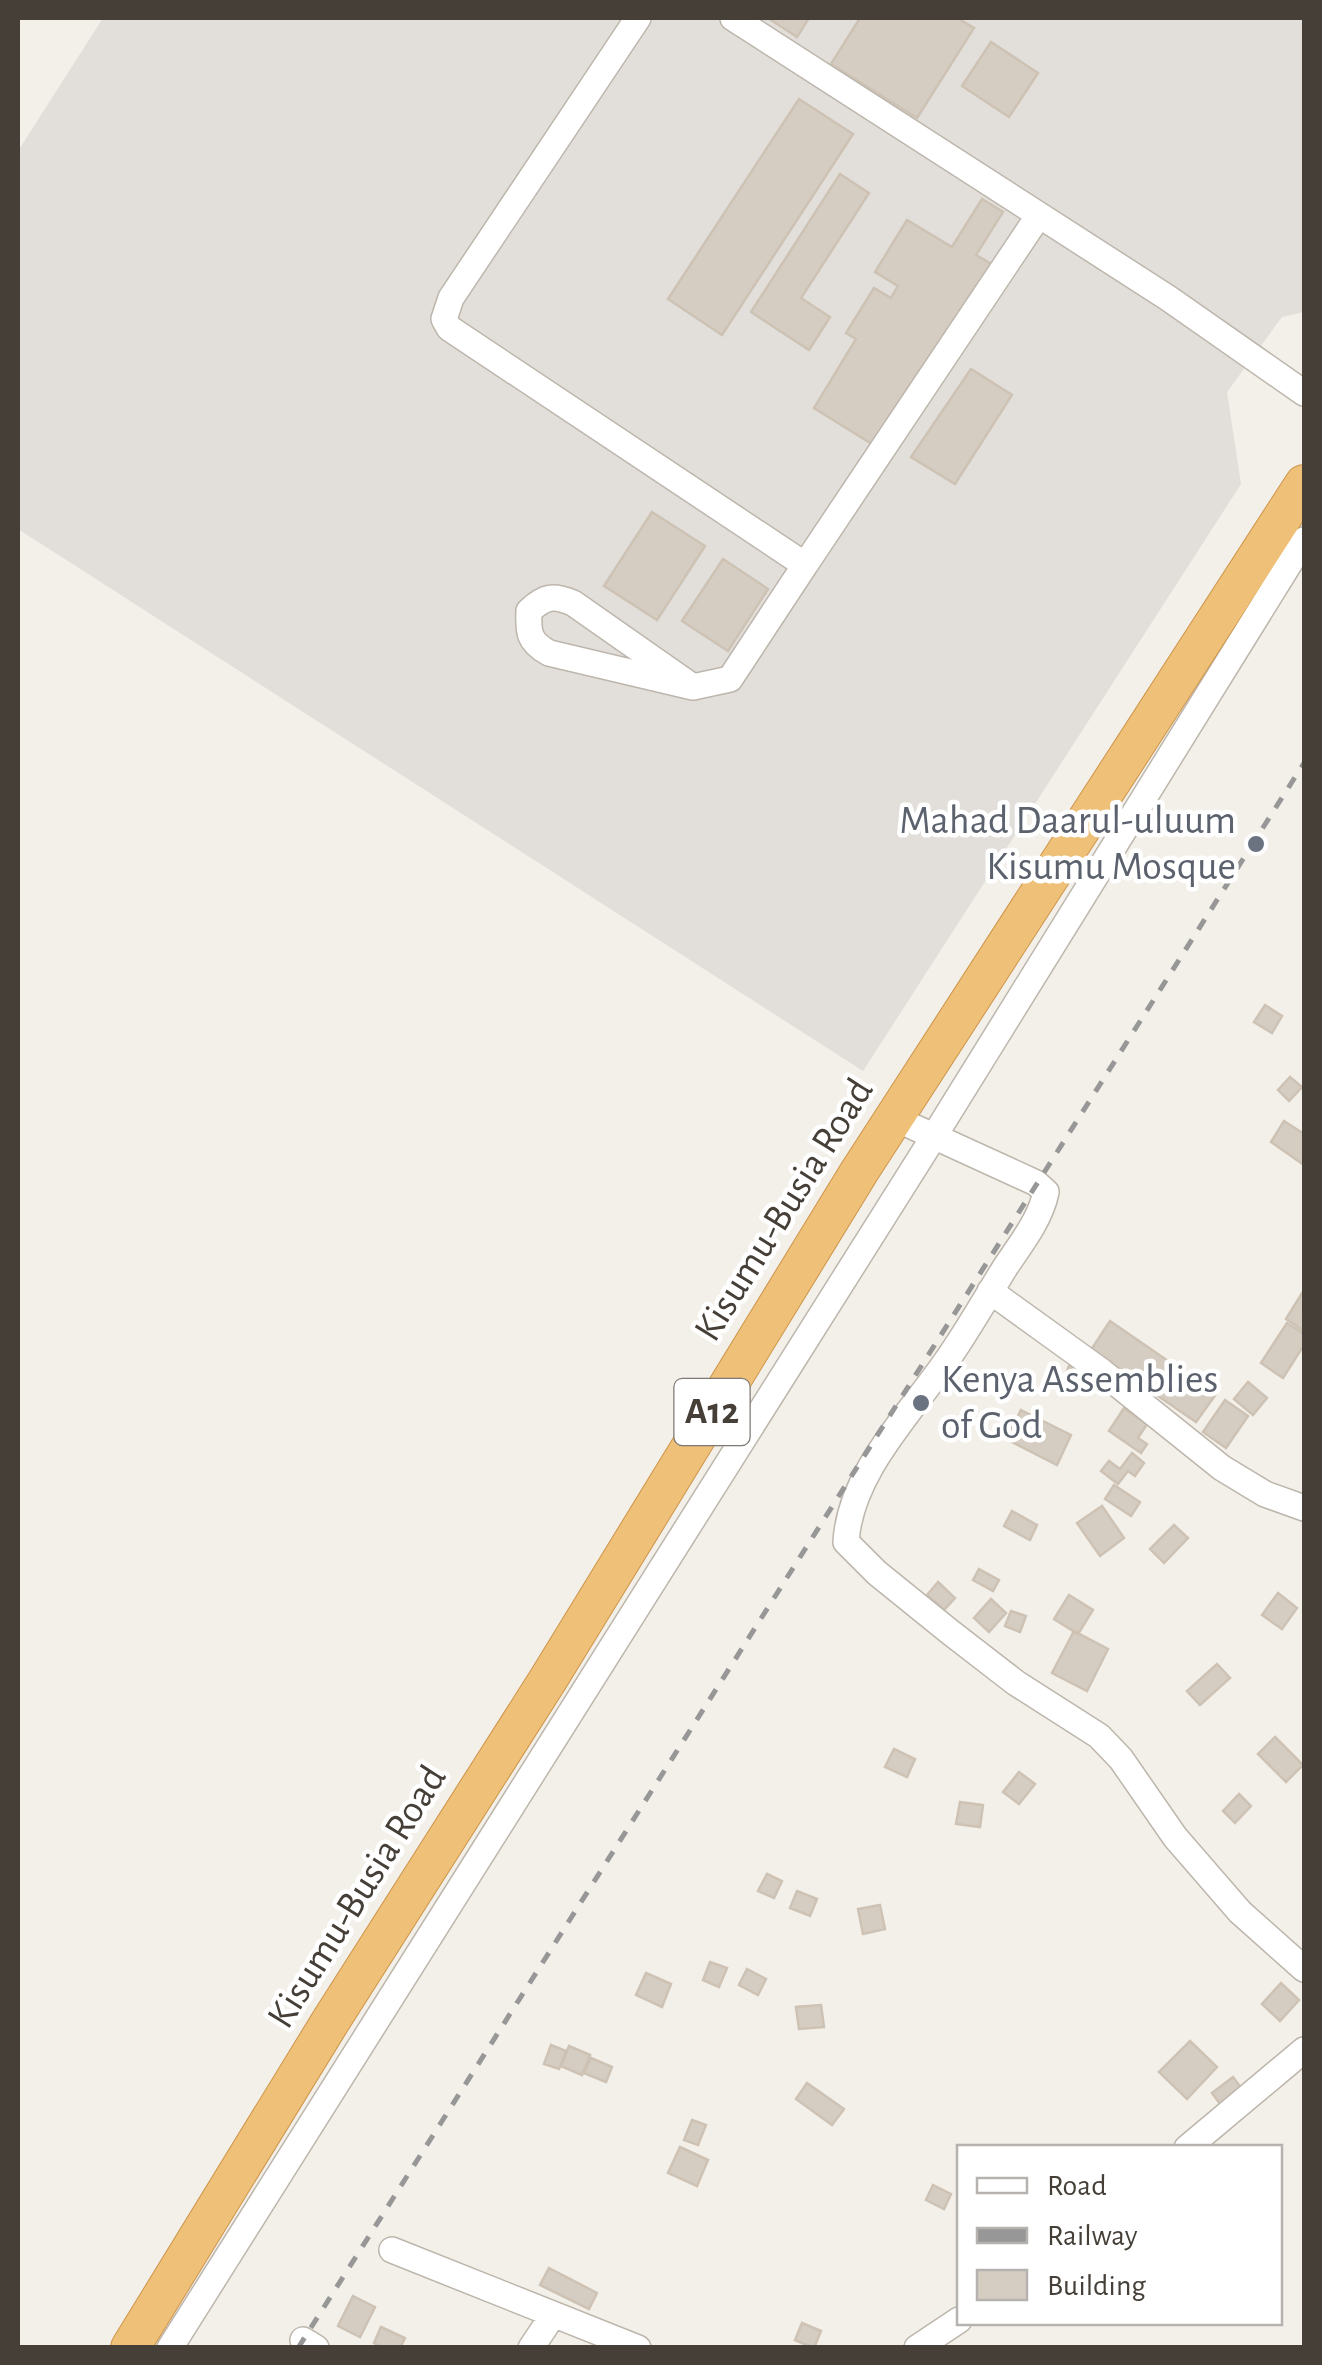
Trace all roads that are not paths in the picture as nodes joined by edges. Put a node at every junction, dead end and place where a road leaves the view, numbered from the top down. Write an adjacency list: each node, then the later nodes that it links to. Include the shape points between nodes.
1 (638, 18): 7 (street, via 451,298 444,319)
2 (733, 18): 3 (street)
3 (1039, 215): 4 (street); 7 (street)
4 (1304, 393)
5 (1304, 484): 9 (highway, Kisumu-Busia Road / A12)
6 (1304, 540): 10 (street)
7 (806, 565): 8 (street, via 730,679)
8 (693, 686): 8 (street, via 548,653 528,633 529,611 542,598 573,602)
9 (894, 1118): 10 (street); 19 (highway, Kisumu-Busia Road / A12)
10 (933, 1138): 11 (street, via 1046,1192); 20 (street)
11 (990, 1292): 12 (street, via 1222,1468); 13 (street, via 867,1476 850,1512 846,1542 950,1632 1098,1736 1240,1912)
12 (1304, 1508)
13 (1304, 1969)
14 (1304, 2050): 15 (street)
15 (1190, 2145)
16 (392, 2250): 17 (street)
17 (554, 2315): 21 (street); 22 (street)
18 (957, 2322): 23 (street)
19 (130, 2348)
20 (170, 2348)
21 (531, 2348)
22 (638, 2348)
23 (917, 2348)

